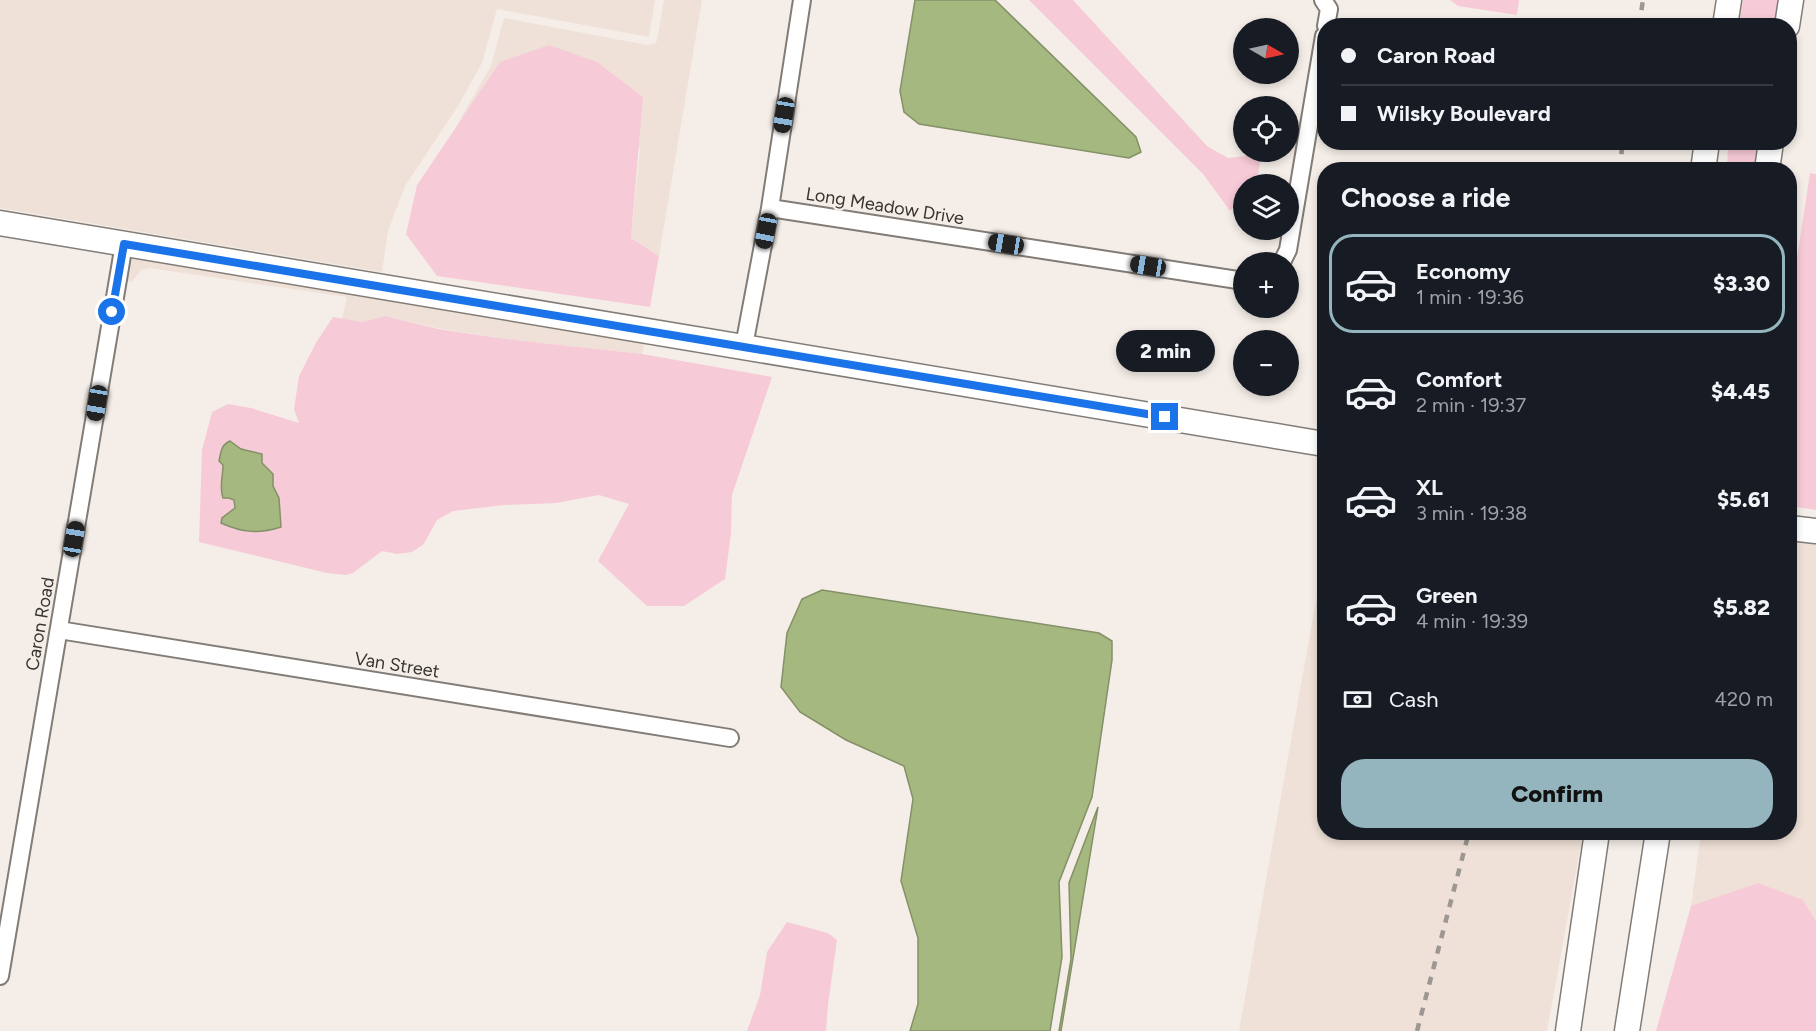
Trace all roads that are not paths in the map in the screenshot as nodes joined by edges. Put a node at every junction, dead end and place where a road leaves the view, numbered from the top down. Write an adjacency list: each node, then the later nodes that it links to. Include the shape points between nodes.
1 (802, 0): 9 (street)
2 (1323, 0): 5 (street, via 1329,9)
3 (1729, 0): 6 (main road)
4 (1791, 0): 7 (main road)
5 (1327, 18)
6 (1726, 18)
7 (1788, 18)
8 (1317, 78): 12 (street)
9 (770, 208): 13 (street, Long Meadow Drive); 14 (street)
10 (0, 223): 11 (main road)
11 (124, 244): 14 (main road); 18 (street, Caron Road)
12 (1287, 252)
13 (1233, 279)
14 (744, 346): 15 (main road)
15 (1317, 443)
16 (1797, 529): 17 (main road)
17 (1816, 531)
18 (59, 630): 19 (street, Van Street); 22 (street, Caron Road)
19 (730, 738)
20 (1596, 840): 23 (main road)
21 (1657, 840): 24 (main road)
22 (0, 976)
23 (1568, 1031)
24 (1627, 1031)

